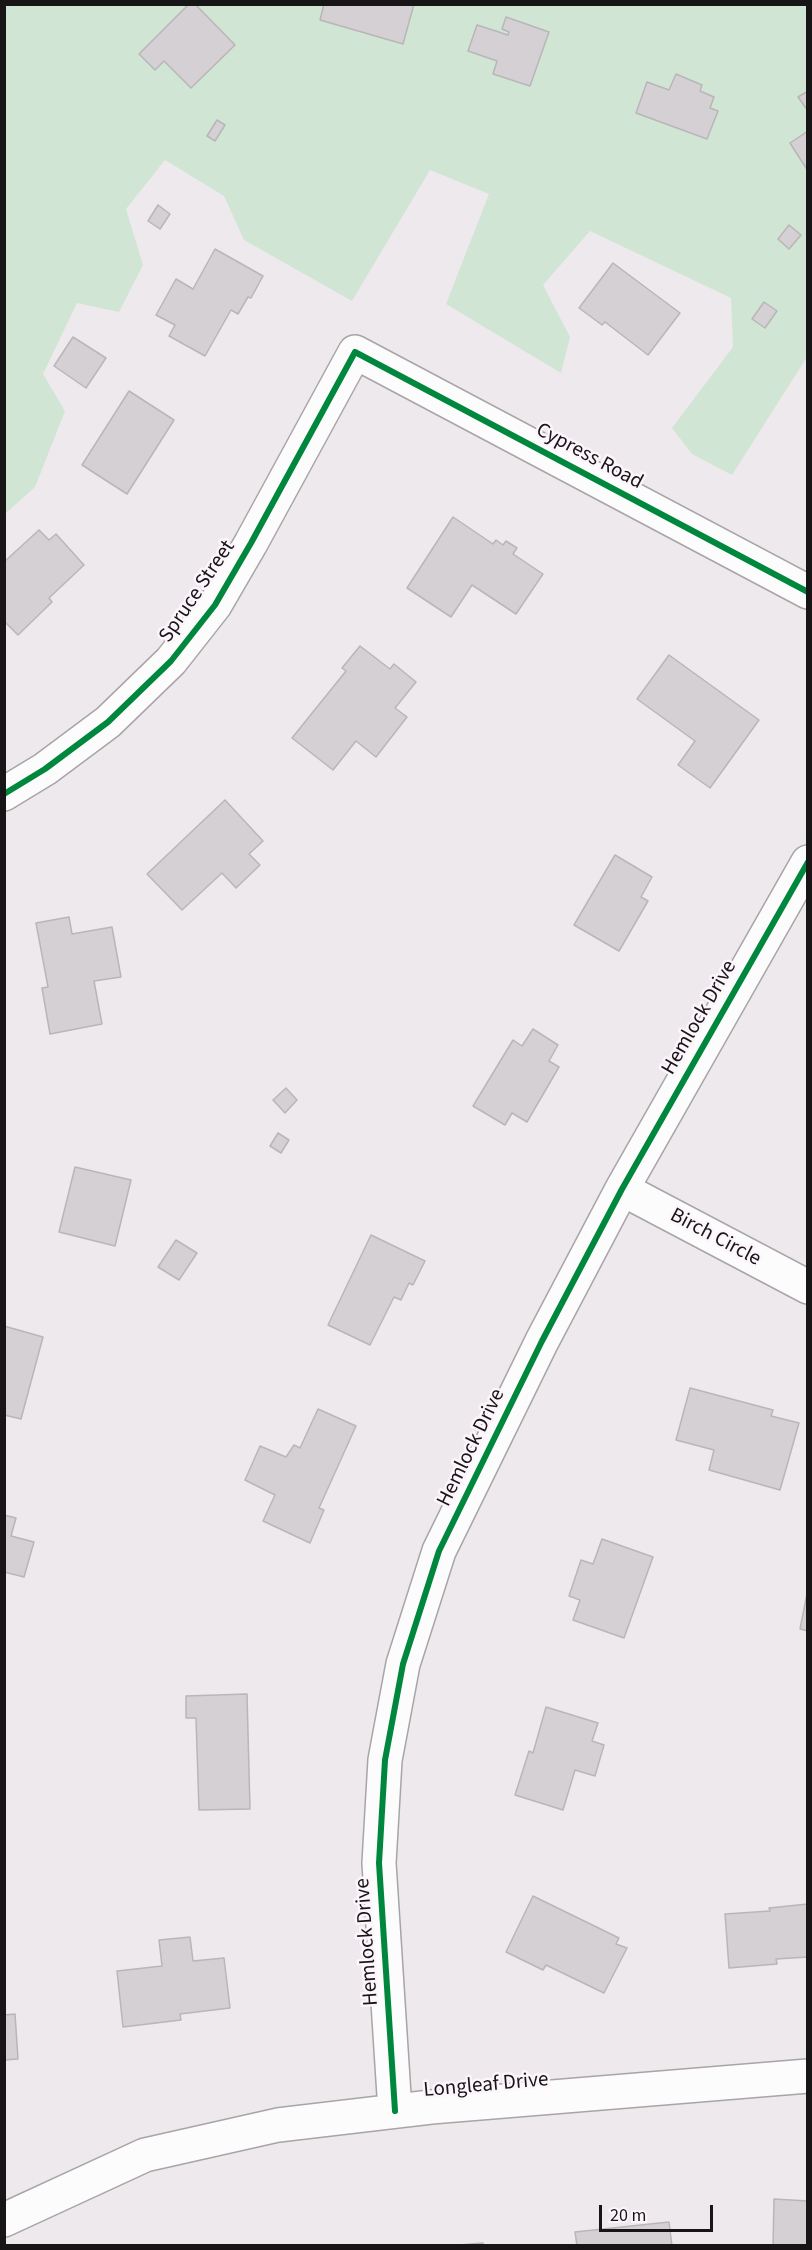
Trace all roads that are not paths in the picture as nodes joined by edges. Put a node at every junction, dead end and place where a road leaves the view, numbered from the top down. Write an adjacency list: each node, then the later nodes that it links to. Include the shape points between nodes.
1 (355, 352): 2 (street, Cypress Road); 3 (street, Spruce Street, via 215,605 171,661 108,722 45,770)
2 (807, 592)
3 (4, 794)
4 (807, 862): 5 (street, Hemlock Drive)
5 (622, 1189): 6 (street, Birch Circle); 8 (street, Hemlock Drive, via 542,1341 440,1551 403,1664 385,1760 379,1863)
6 (807, 1287)
7 (807, 2076): 8 (street, Longleaf Drive)
8 (395, 2111): 9 (street, Longleaf Drive, via 278,2126 145,2155)
9 (4, 2220)

